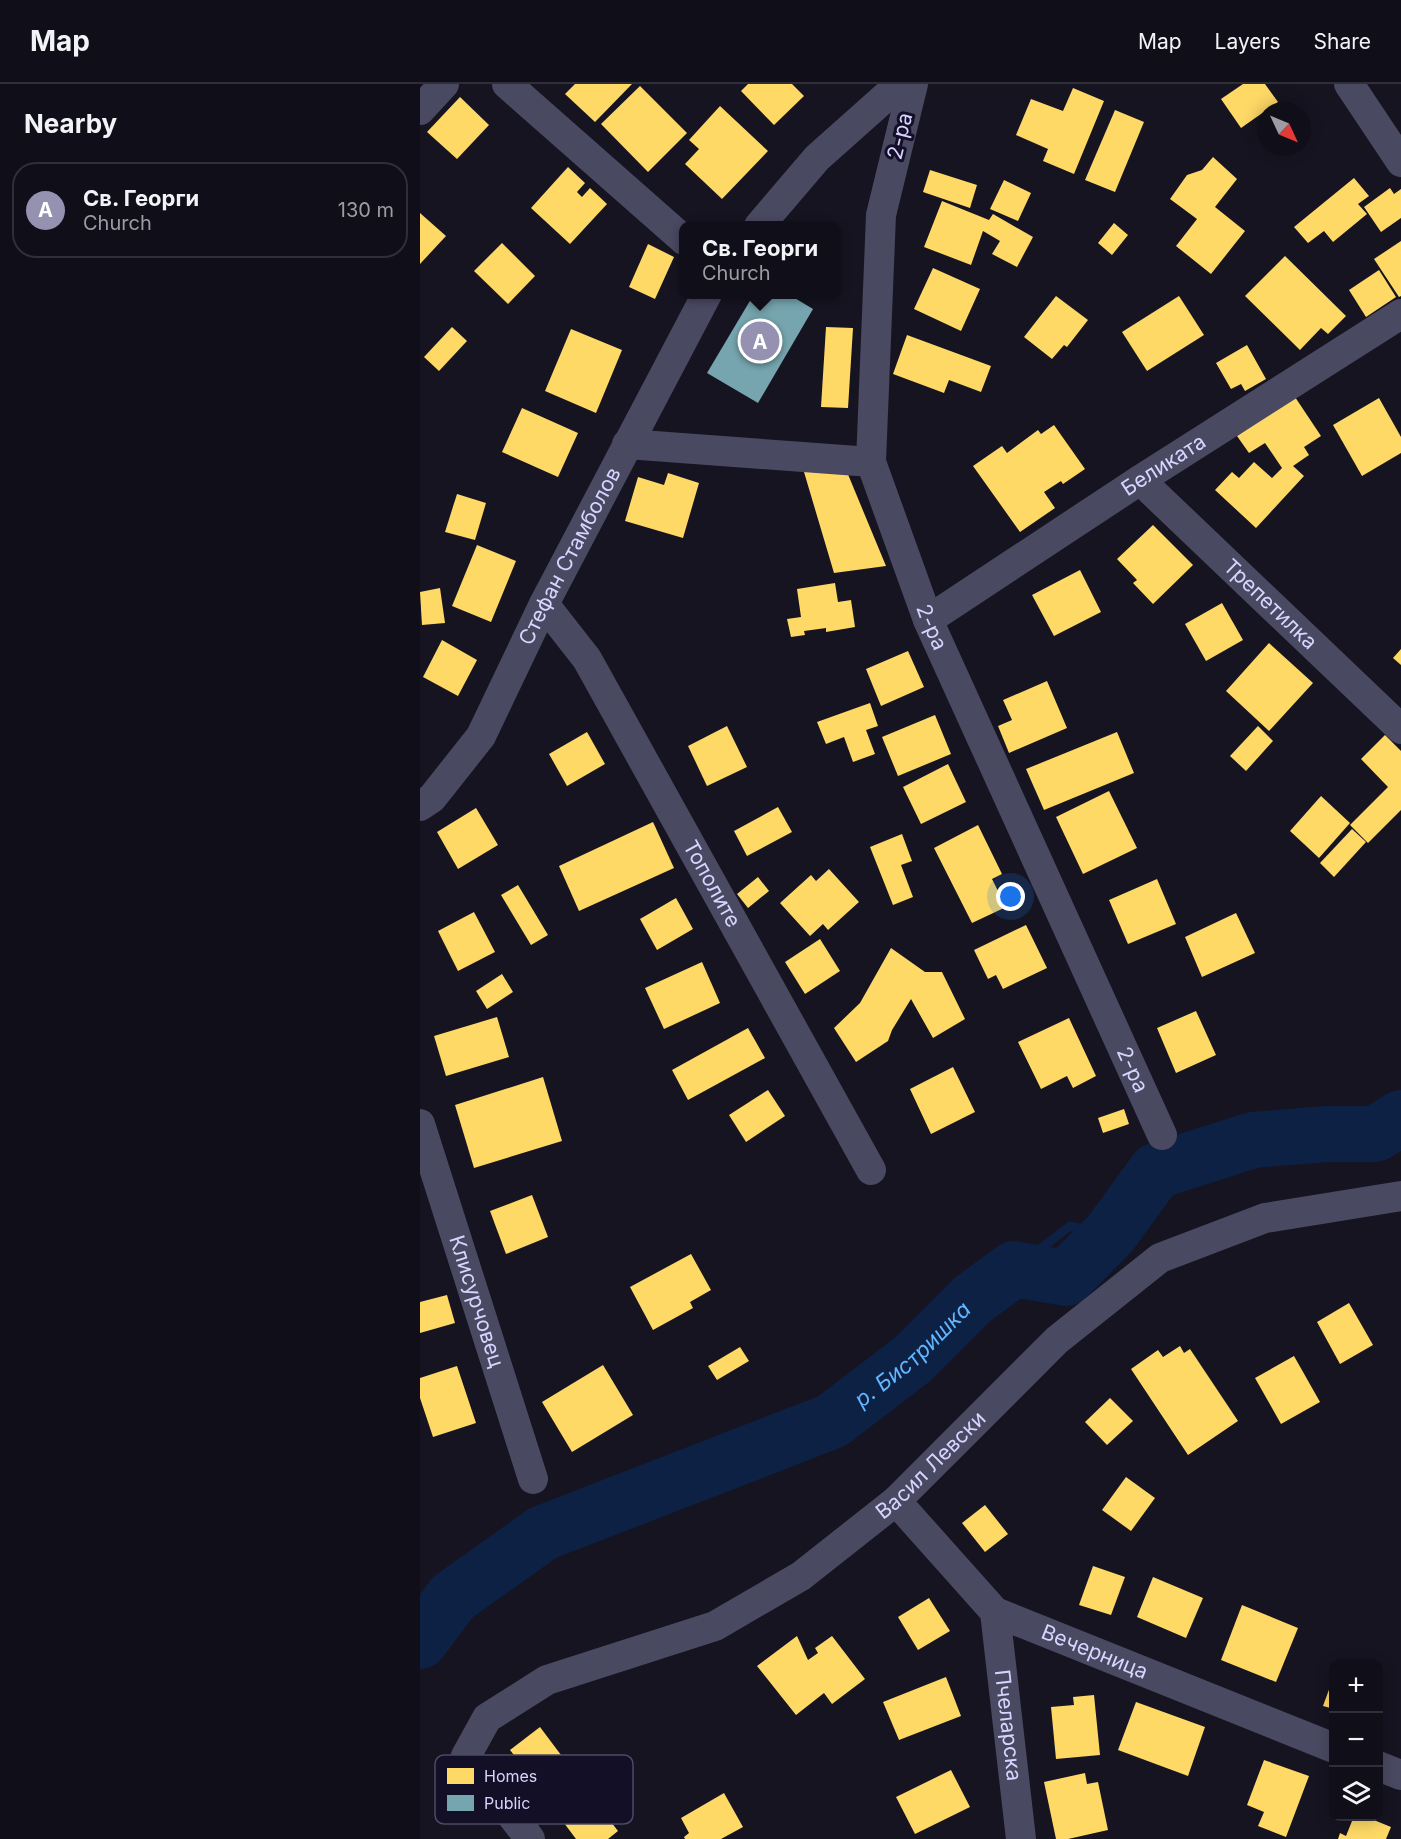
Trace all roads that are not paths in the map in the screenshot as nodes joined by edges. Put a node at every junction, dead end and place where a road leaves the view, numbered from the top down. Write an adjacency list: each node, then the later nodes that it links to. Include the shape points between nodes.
1 (444, 84): 6 (street)
2 (507, 84): 9 (street)
3 (900, 84): 8 (street, via 817,158)
4 (913, 84): 13 (street, 2-ра, via 881,215)
5 (1349, 84): 7 (street)
6 (420, 110)
7 (1401, 162)
8 (762, 221)
9 (679, 236)
10 (704, 299): 12 (street, Стефан Стамболов)
11 (1401, 314): 14 (street, Беликата)
12 (627, 444): 13 (street); 15 (street, Стефан Стамболов)
13 (871, 462): 16 (street, 2-ра)
14 (1140, 480): 16 (street, Беликата); 17 (street, Трепетилка)
15 (544, 604): 18 (street, Стефан Стамболов, via 481,736 432,798); 21 (street, Тополите, via 587,659)
16 (928, 620): 20 (street, 2-ра)
17 (1401, 729)
18 (420, 806)
19 (420, 1124): 23 (street, Клисурчовец)
20 (1162, 1135)
21 (871, 1170)
22 (1401, 1196): 24 (street, Васил Левски, via 1265,1218 1160,1258 1057,1340)
23 (533, 1479)
24 (896, 1501): 25 (street, Вечерница); 27 (street, Васил Левски, via 801,1576 715,1626 547,1680 487,1718)
25 (995, 1612): 26 (street, Вечерница); 32 (street, Пчеларска)
26 (1329, 1746)
27 (467, 1755)
28 (1381, 1767): 29 (street)
29 (1401, 1775)
30 (518, 1824): 31 (street, Васил Левски)
31 (530, 1839)
32 (1021, 1839)

